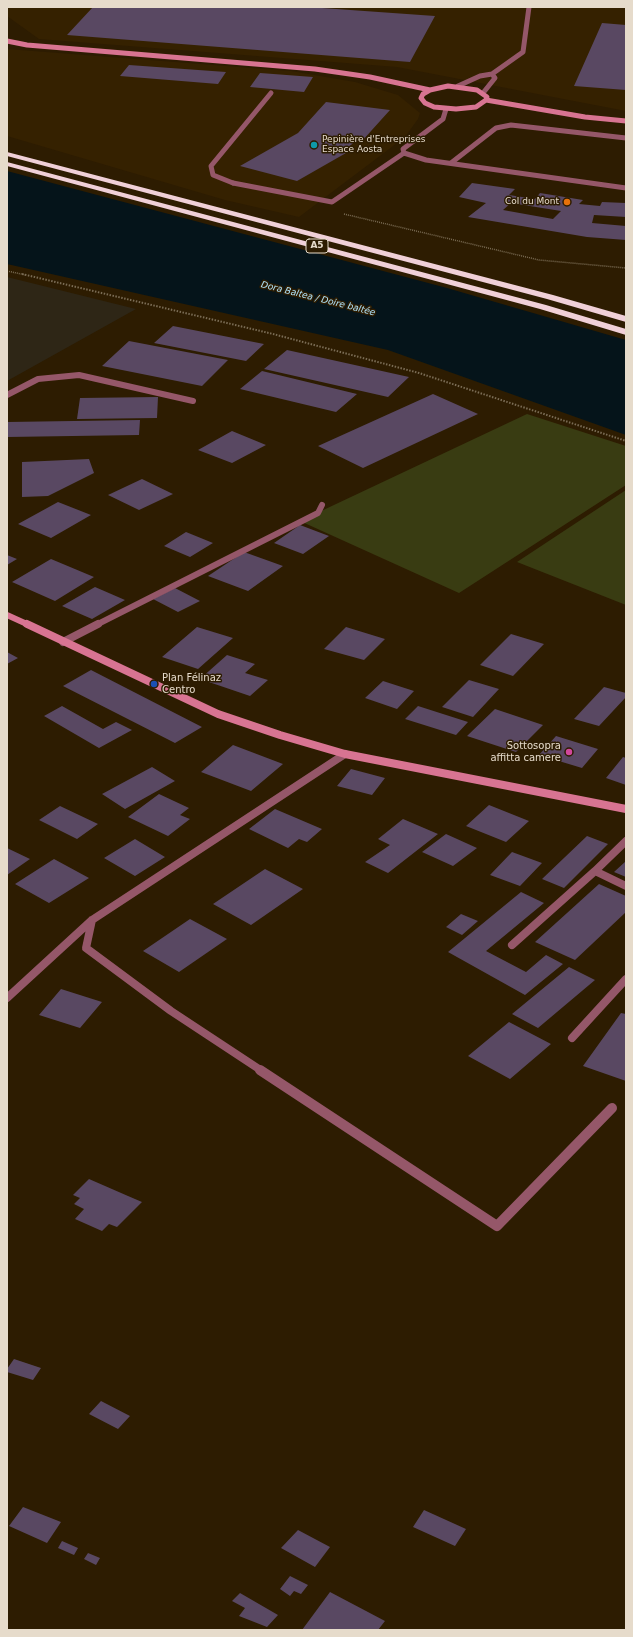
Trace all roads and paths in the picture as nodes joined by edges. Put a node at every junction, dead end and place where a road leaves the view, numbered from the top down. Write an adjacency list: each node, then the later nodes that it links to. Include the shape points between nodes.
1 (529, 7): 3 (street, via 523,52)
2 (7, 41): 5 (street, via 27,45 315,69 370,77)
3 (492, 74): 4 (street, via 480,76); 7 (street, via 496,78)
4 (458, 86): 5 (street); 7 (street)
5 (430, 90): 9 (street, via 421,98 425,103)
6 (271, 93): 12 (street, via 210,166 213,175 233,183 332,202)
7 (483, 93): 8 (street)
8 (486, 100): 9 (street, via 476,107); 10 (street, via 585,117)
9 (446, 109): 12 (street, via 443,119 403,149)
10 (626, 121)
11 (626, 138): 14 (street, via 511,125 496,128)
12 (404, 153): 14 (street, via 426,160)
13 (7, 154): 18 (highway, A5)
14 (451, 163): 16 (street)
15 (7, 164): 19 (highway, A5, via 535,305)
16 (626, 188)
17 (7, 271): 22 (path, via 273,334 419,373)
18 (626, 319)
19 (626, 332)
20 (7, 395): 21 (street, via 38,379 79,375)
21 (193, 401)
22 (626, 441)
23 (322, 505): 25 (street, via 318,513)
24 (7, 616): 25 (street)
25 (63, 642): 26 (street, via 218,714)
26 (346, 754): 27 (street); 31 (street)
27 (626, 809)
28 (626, 841): 29 (street)
29 (595, 872): 30 (street); 32 (street)
30 (626, 886)
31 (92, 920): 34 (street); 36 (street, via 86,948 171,1011 497,1226)
32 (512, 945)
33 (626, 979): 35 (street)
34 (7, 998)
35 (572, 1038)
36 (612, 1108)

